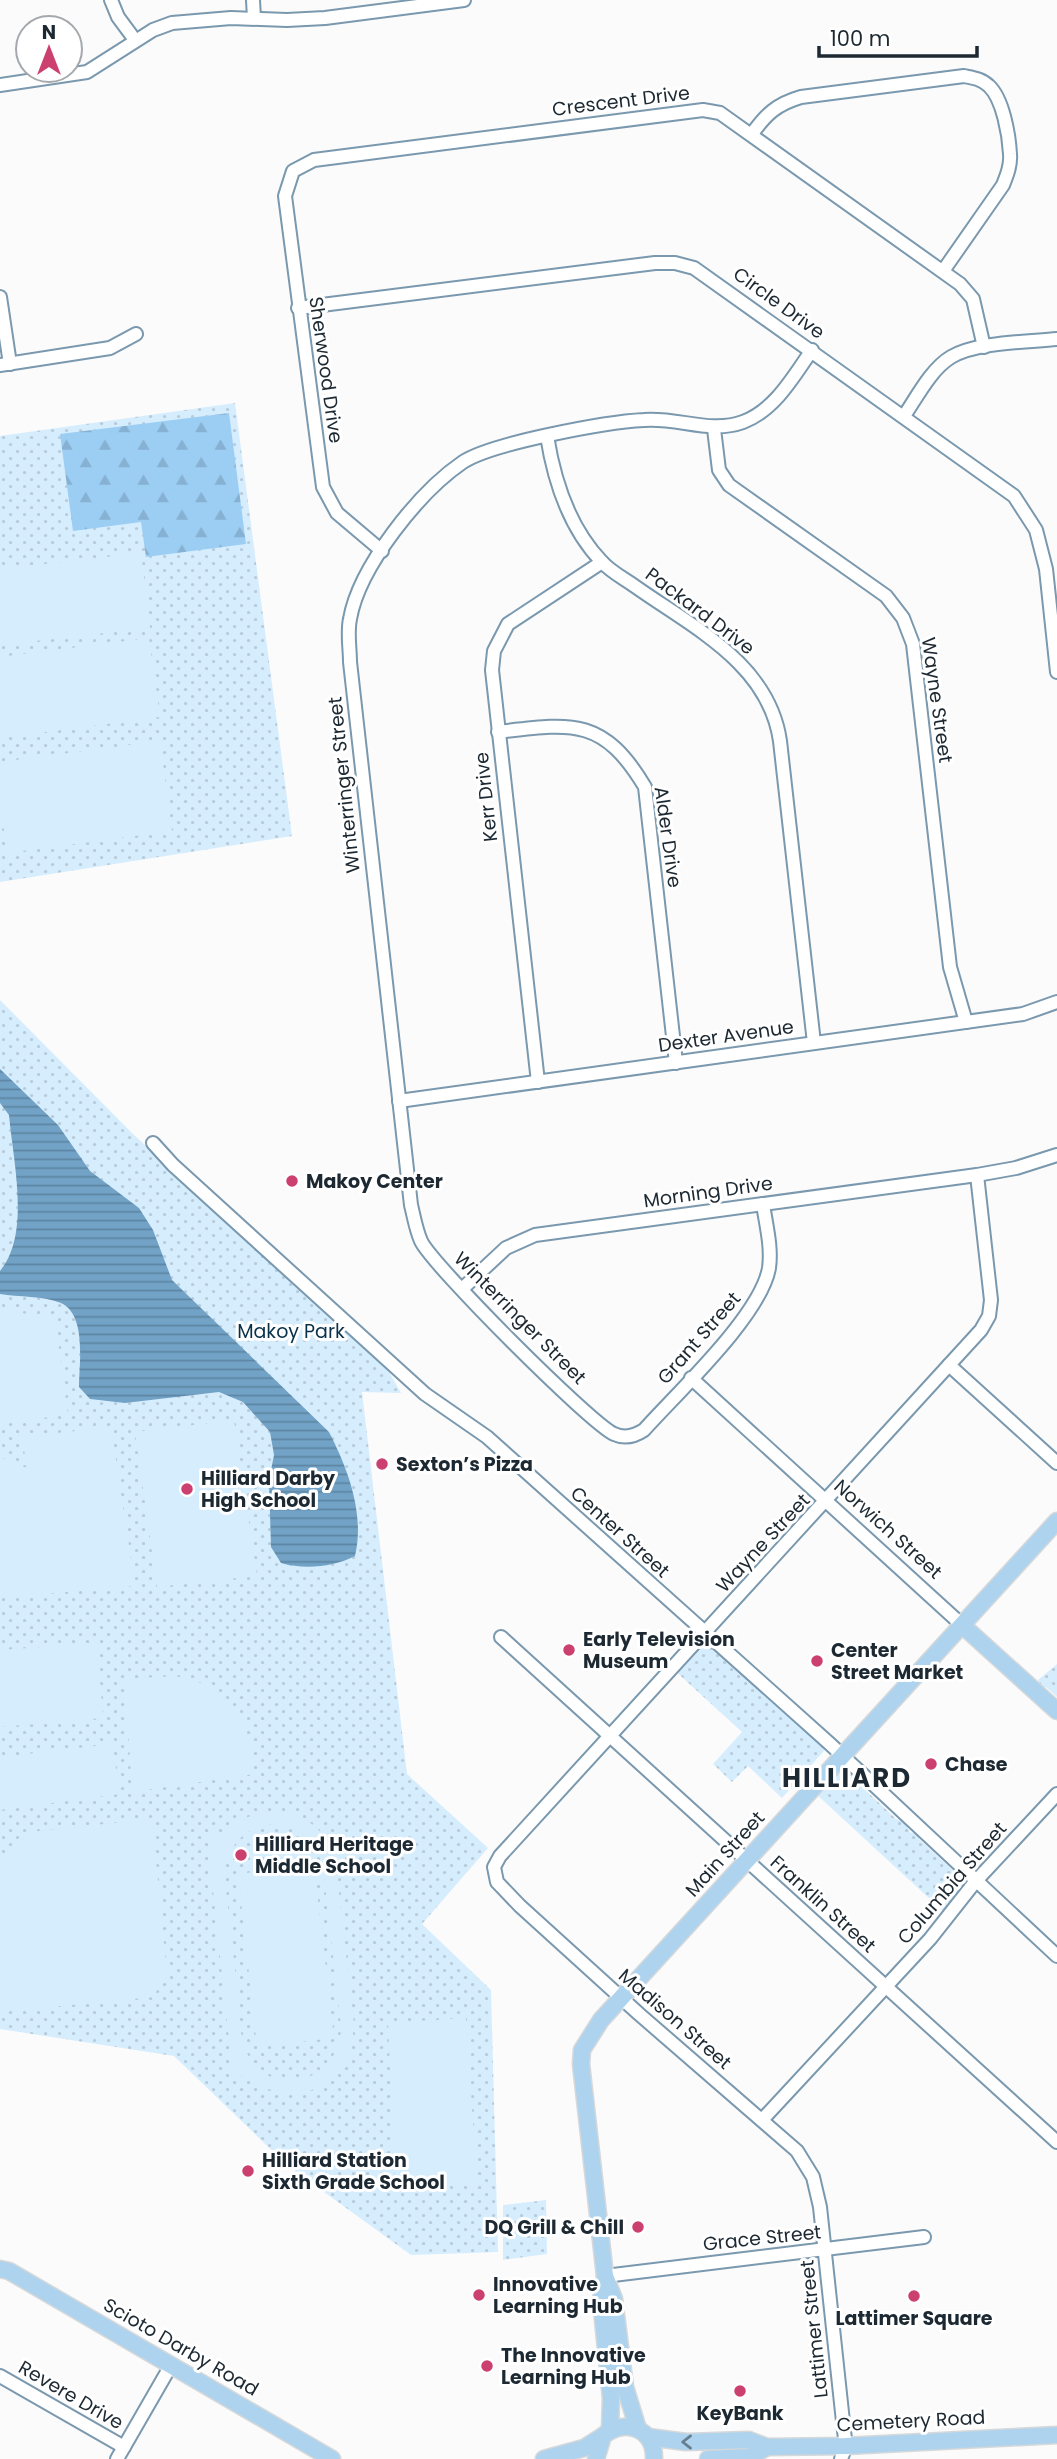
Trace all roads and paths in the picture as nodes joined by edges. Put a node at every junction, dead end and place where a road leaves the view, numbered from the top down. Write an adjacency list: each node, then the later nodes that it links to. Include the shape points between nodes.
1 (111, 0): 5 (street)
2 (253, 0): 4 (street)
3 (464, 0): 4 (street, via 325,18)
4 (254, 18): 5 (street, via 172,23)
5 (135, 40): 6 (street, via 87,72)
6 (0, 85)
7 (752, 134): 8 (street, Crescent Drive, via 720,113 703,110 314,160); 9 (street, Crescent Drive); 9 (street, via 765,115 781,103 801,97 964,76 992,88 1010,154 1009,170)
8 (293, 172): 11 (street, Sherwood Drive, via 285,196)
9 (943, 271): 14 (street, Crescent Drive, via 973,299)
10 (0, 297): 16 (street)
11 (298, 308): 15 (street, Circle Drive, via 675,263 712,278); 20 (street, Sherwood Drive, via 323,487 337,513)
12 (136, 334): 16 (street, via 110,348)
13 (1057, 339): 14 (street)
14 (984, 347): 17 (street, via 950,358)
15 (812, 350): 17 (street, Circle Drive); 18 (street, Winterringer Street, via 776,400 752,418)
16 (5, 364)
17 (904, 416): 22 (street, Circle Drive, via 1014,496 1036,530 1046,569)
18 (713, 429): 19 (street, Winterringer Street, via 644,420); 25 (street, Wayne Street, via 717,461 729,485 886,596 903,618 913,644 950,967)
19 (547, 436): 20 (street, Winterringer Street, via 497,447 464,462 430,491); 21 (street, Packard Drive, via 572,520)
20 (382, 551): 29 (street, Winterringer Street, via 360,583 349,620 350,662)
21 (602, 562): 23 (street, Kerr Drive, via 508,624 494,650 492,670); 26 (street, Packard Drive, via 730,653 760,684 778,724)
22 (1057, 672)
23 (498, 732): 27 (street, Alder Drive, via 561,725 598,733 626,757 645,787); 28 (street, Kerr Drive)
24 (1057, 1002): 25 (street, Dexter Avenue, via 1023,1014)
25 (966, 1022): 26 (street, Dexter Avenue)
26 (814, 1043): 27 (street, Dexter Avenue)
27 (676, 1063): 28 (street, Dexter Avenue)
28 (538, 1082): 29 (street, Dexter Avenue)
29 (399, 1101): 34 (street, Winterringer Street, via 411,1205 421,1242)
30 (153, 1143): 42 (street, Center Street, via 425,1394 487,1437)
31 (1057, 1155): 32 (street, Morning Drive)
32 (977, 1175): 33 (street, Morning Drive); 35 (street, Wayne Street, via 989,1316)
33 (763, 1204): 34 (street, Morning Drive, via 527,1237 506,1248); 36 (street, Grant Street, via 770,1252 757,1302)
34 (462, 1289): 37 (street, Winterringer Street, via 605,1428)
35 (949, 1365): 38 (street); 39 (street, Wayne Street)
36 (691, 1378): 37 (street, Grant Street, via 644,1430); 39 (street, Norwich Street)
37 (627, 1437)
38 (1057, 1463)
39 (826, 1502): 41 (street, Norwich Street); 42 (street, Wayne Street)
40 (1057, 1521): 41 (main road, Main Street)
41 (962, 1625): 44 (main road, Norwich Street); 46 (main road, Main Street)
42 (704, 1634): 45 (street, Wayne Street); 46 (street, Center Street)
43 (501, 1637): 45 (street, Franklin Street)
44 (1057, 1711)
45 (611, 1738): 48 (street, Franklin Street); 49 (street, Wayne Street)
46 (843, 1756): 48 (main road, Main Street); 50 (street, Center Street)
47 (1057, 1794): 50 (street, Columbia Street)
48 (747, 1861): 52 (street, Franklin Street); 53 (main road, Main Street)
49 (494, 1867): 53 (street, Madison Street, via 497,1882)
50 (975, 1882): 51 (street, Center Street); 52 (street, Columbia Street, via 930,1939)
51 (1057, 1956)
52 (884, 1986): 54 (street, Columbia Street); 55 (street, Franklin Street)
53 (621, 1998): 54 (street, Madison Street); 60 (main road, Main Street, via 592,2032 581,2057)
54 (762, 2120): 56 (street, Madison Street, via 797,2151 813,2177)
55 (1057, 2142)
56 (820, 2207): 58 (street, Lattimer Street)
57 (924, 2237): 58 (street, Grace Street)
58 (826, 2251): 60 (street, Grace Street); 68 (street, Lattimer Street)
59 (3, 2266): 61 (main road, Scioto Darby Road)
60 (605, 2276): 63 (main road, Main Street, via 614,2299 625,2387); 64 (main road, Main Street, via 601,2300 611,2398)
61 (170, 2367): 66 (street); 70 (main road, Scioto Darby Road)
62 (0, 2376): 66 (street, Revere Drive)
63 (643, 2432): 64 (main road, Cemetery Road, via 624,2426); 67 (main road, Cemetery Road, one-way to 63, via 749,2440 686,2442); 73 (main road, Main Street)
64 (606, 2433): 71 (main road, via 584,2448); 72 (main road, Main Street, via 598,2443)
65 (1057, 2435): 68 (main road, Cemetery Road)
66 (124, 2447): 69 (street)
67 (767, 2447): 68 (main road, Cemetery Road); 74 (main road, Cemetery Road, via 750,2457)
68 (843, 2452)
69 (117, 2459)
70 (332, 2459)
71 (544, 2459)
72 (596, 2459)
73 (654, 2459)
74 (708, 2459)

